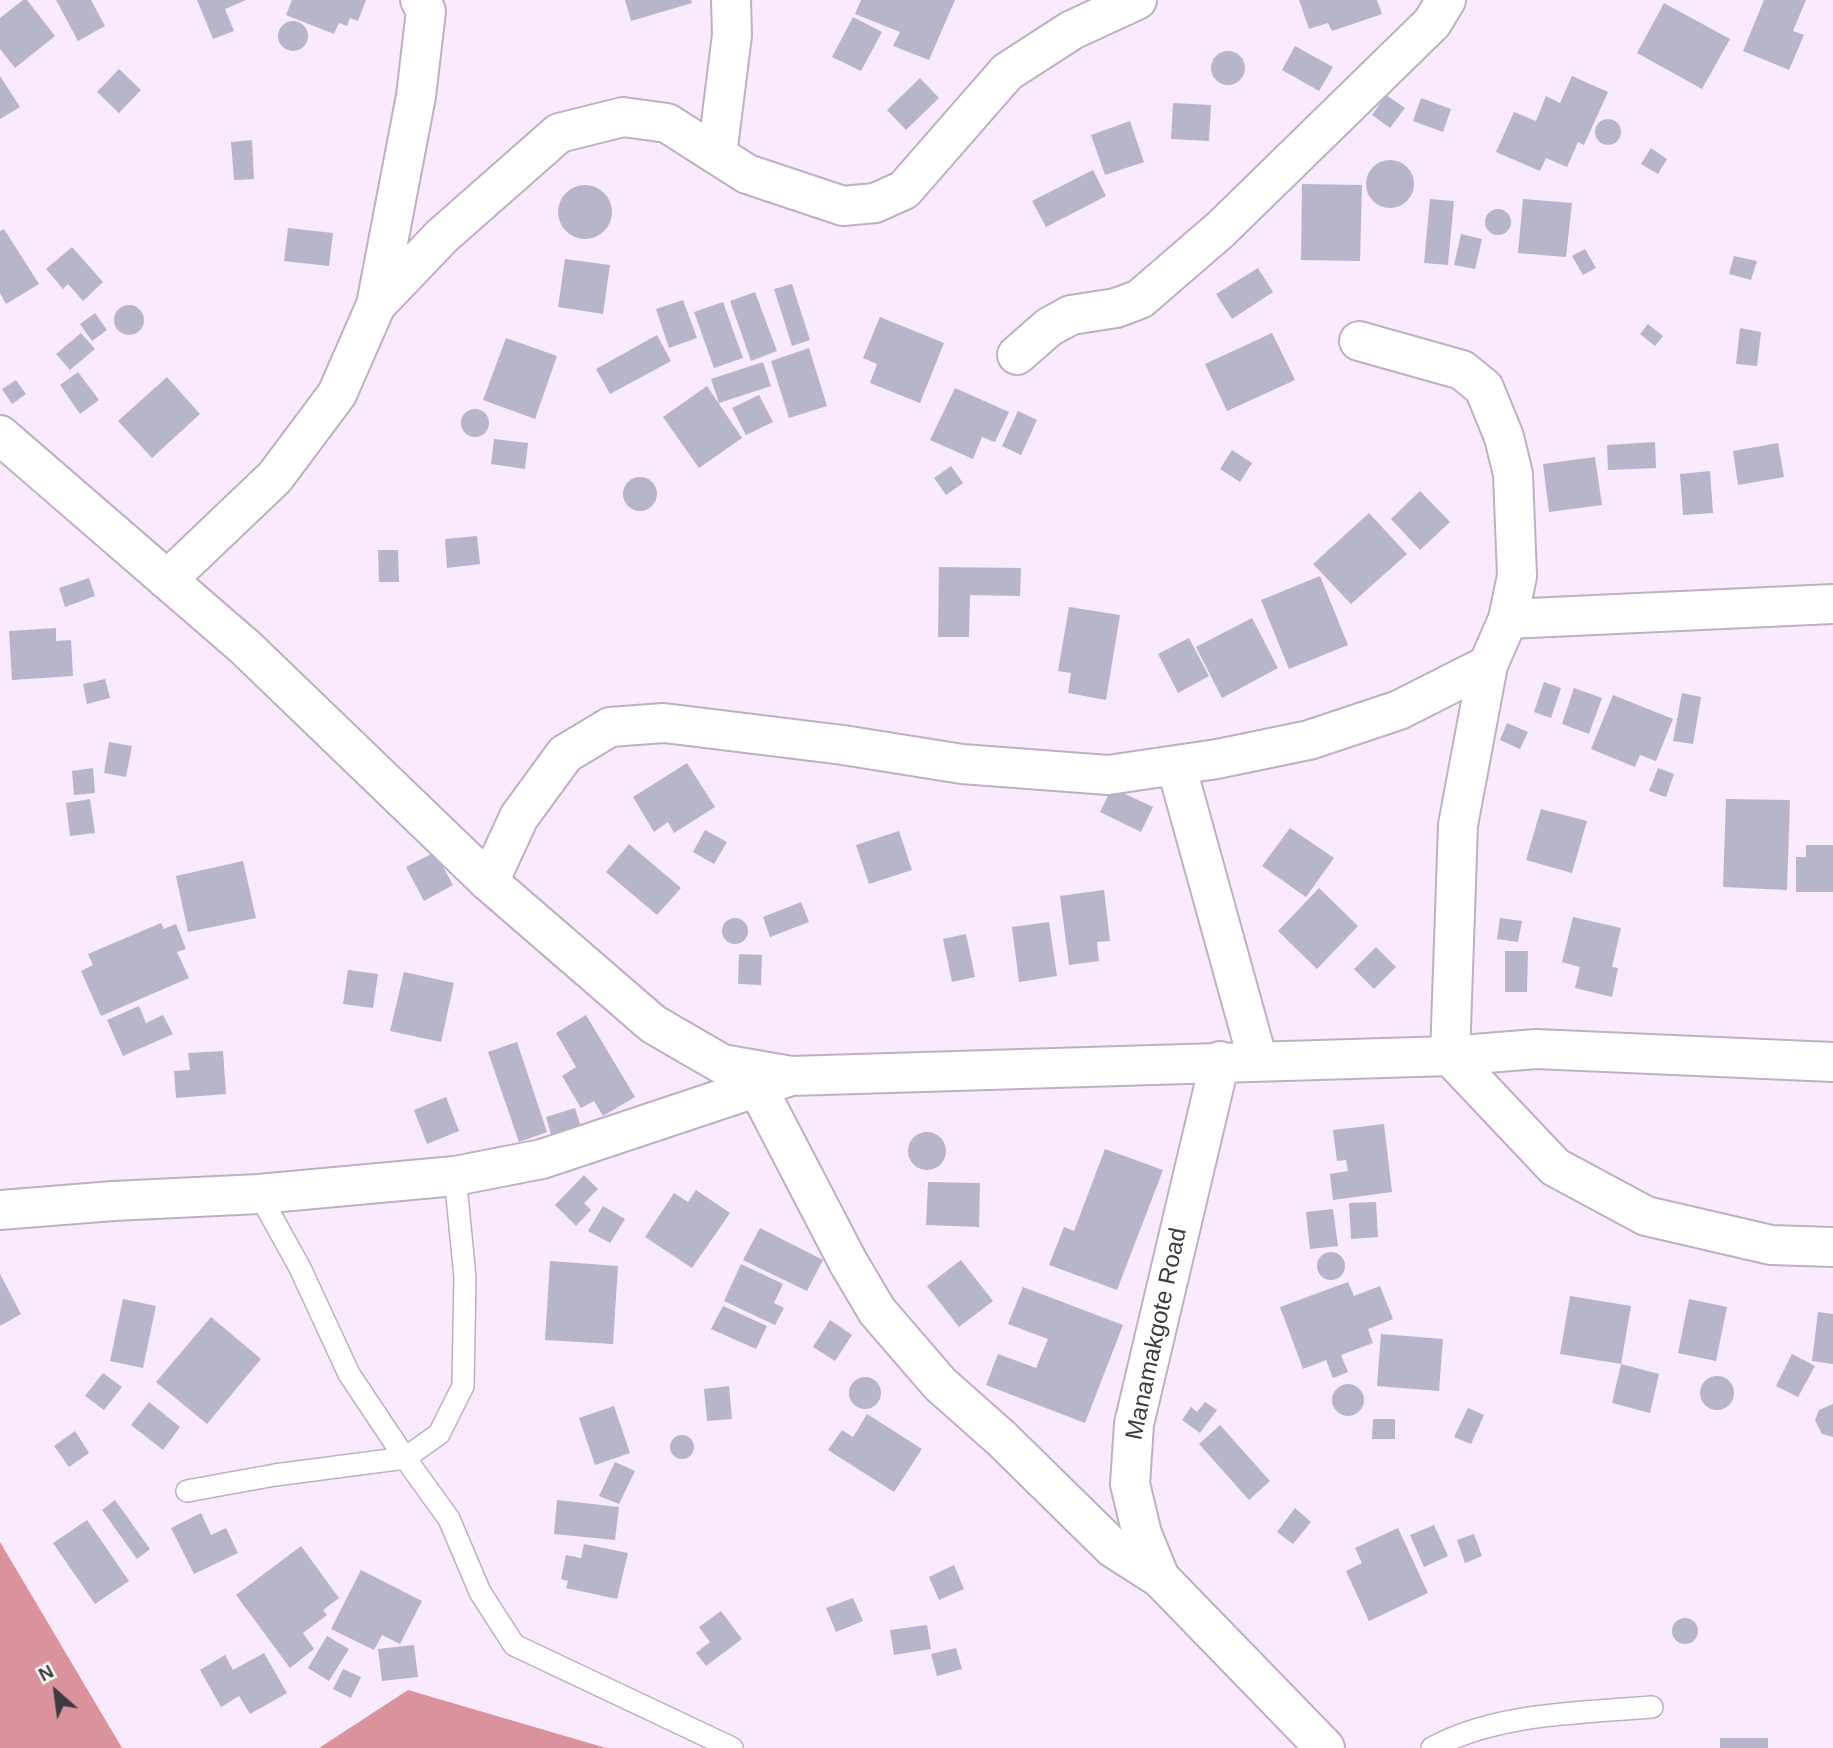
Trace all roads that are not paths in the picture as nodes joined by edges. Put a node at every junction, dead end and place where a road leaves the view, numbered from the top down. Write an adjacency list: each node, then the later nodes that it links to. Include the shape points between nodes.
1 (731, 0): 5 (street, via 732,35)
2 (1137, 0): 5 (street, via 1072,30 1007,72 904,190 874,203 843,206 747,174)
3 (1446, 0): 8 (street, via 1432,23 1221,229 1140,299 1070,315 1048,327)
4 (425, 4): 6 (street, via 416,96)
5 (717, 155): 6 (street, via 667,123 623,117 559,133 442,236)
6 (376, 305): 10 (street, via 337,394 275,477)
7 (1359, 341): 12 (street, via 1462,370 1484,388 1513,474 1517,576)
8 (1017, 355)
9 (0, 435): 10 (street)
10 (167, 580): 15 (street, via 245,647)
11 (1833, 604): 12 (street)
12 (1508, 619): 13 (street)
13 (1488, 665): 14 (street, via 1399,710 1309,740); 16 (street, via 1458,825)
14 (1177, 765): 15 (street, via 1108,775 962,764 664,723 610,727 565,754 519,817); 18 (street)
15 (489, 882): 20 (street, via 653,1024 722,1064)
16 (1450, 1056): 18 (street); 19 (street, via 1536,1049); 24 (street, via 1555,1167 1646,1216 1772,1245)
17 (1220, 1061): 18 (street); 20 (street); 27 (street, Manamakgote Road, via 1133,1424 1130,1484 1142,1534)
18 (1258, 1061)
19 (1833, 1062)
20 (774, 1082): 21 (street, via 542,1159); 27 (street, via 848,1262 877,1311 940,1384 1113,1548)
21 (454, 1176): 22 (street); 25 (lane, via 465,1277 463,1386 439,1434)
22 (260, 1194): 23 (street); 25 (lane, via 349,1374)
23 (0, 1210)
24 (1833, 1247)
25 (405, 1458): 26 (lane); 29 (lane, via 449,1519 480,1592 514,1645)
26 (187, 1491)
27 (1160, 1578): 30 (street, Manamakgote Road)
28 (1652, 1707): 31 (lane, via 1527,1719 1456,1735)
29 (732, 1748)
30 (1325, 1748)
31 (1432, 1748)

